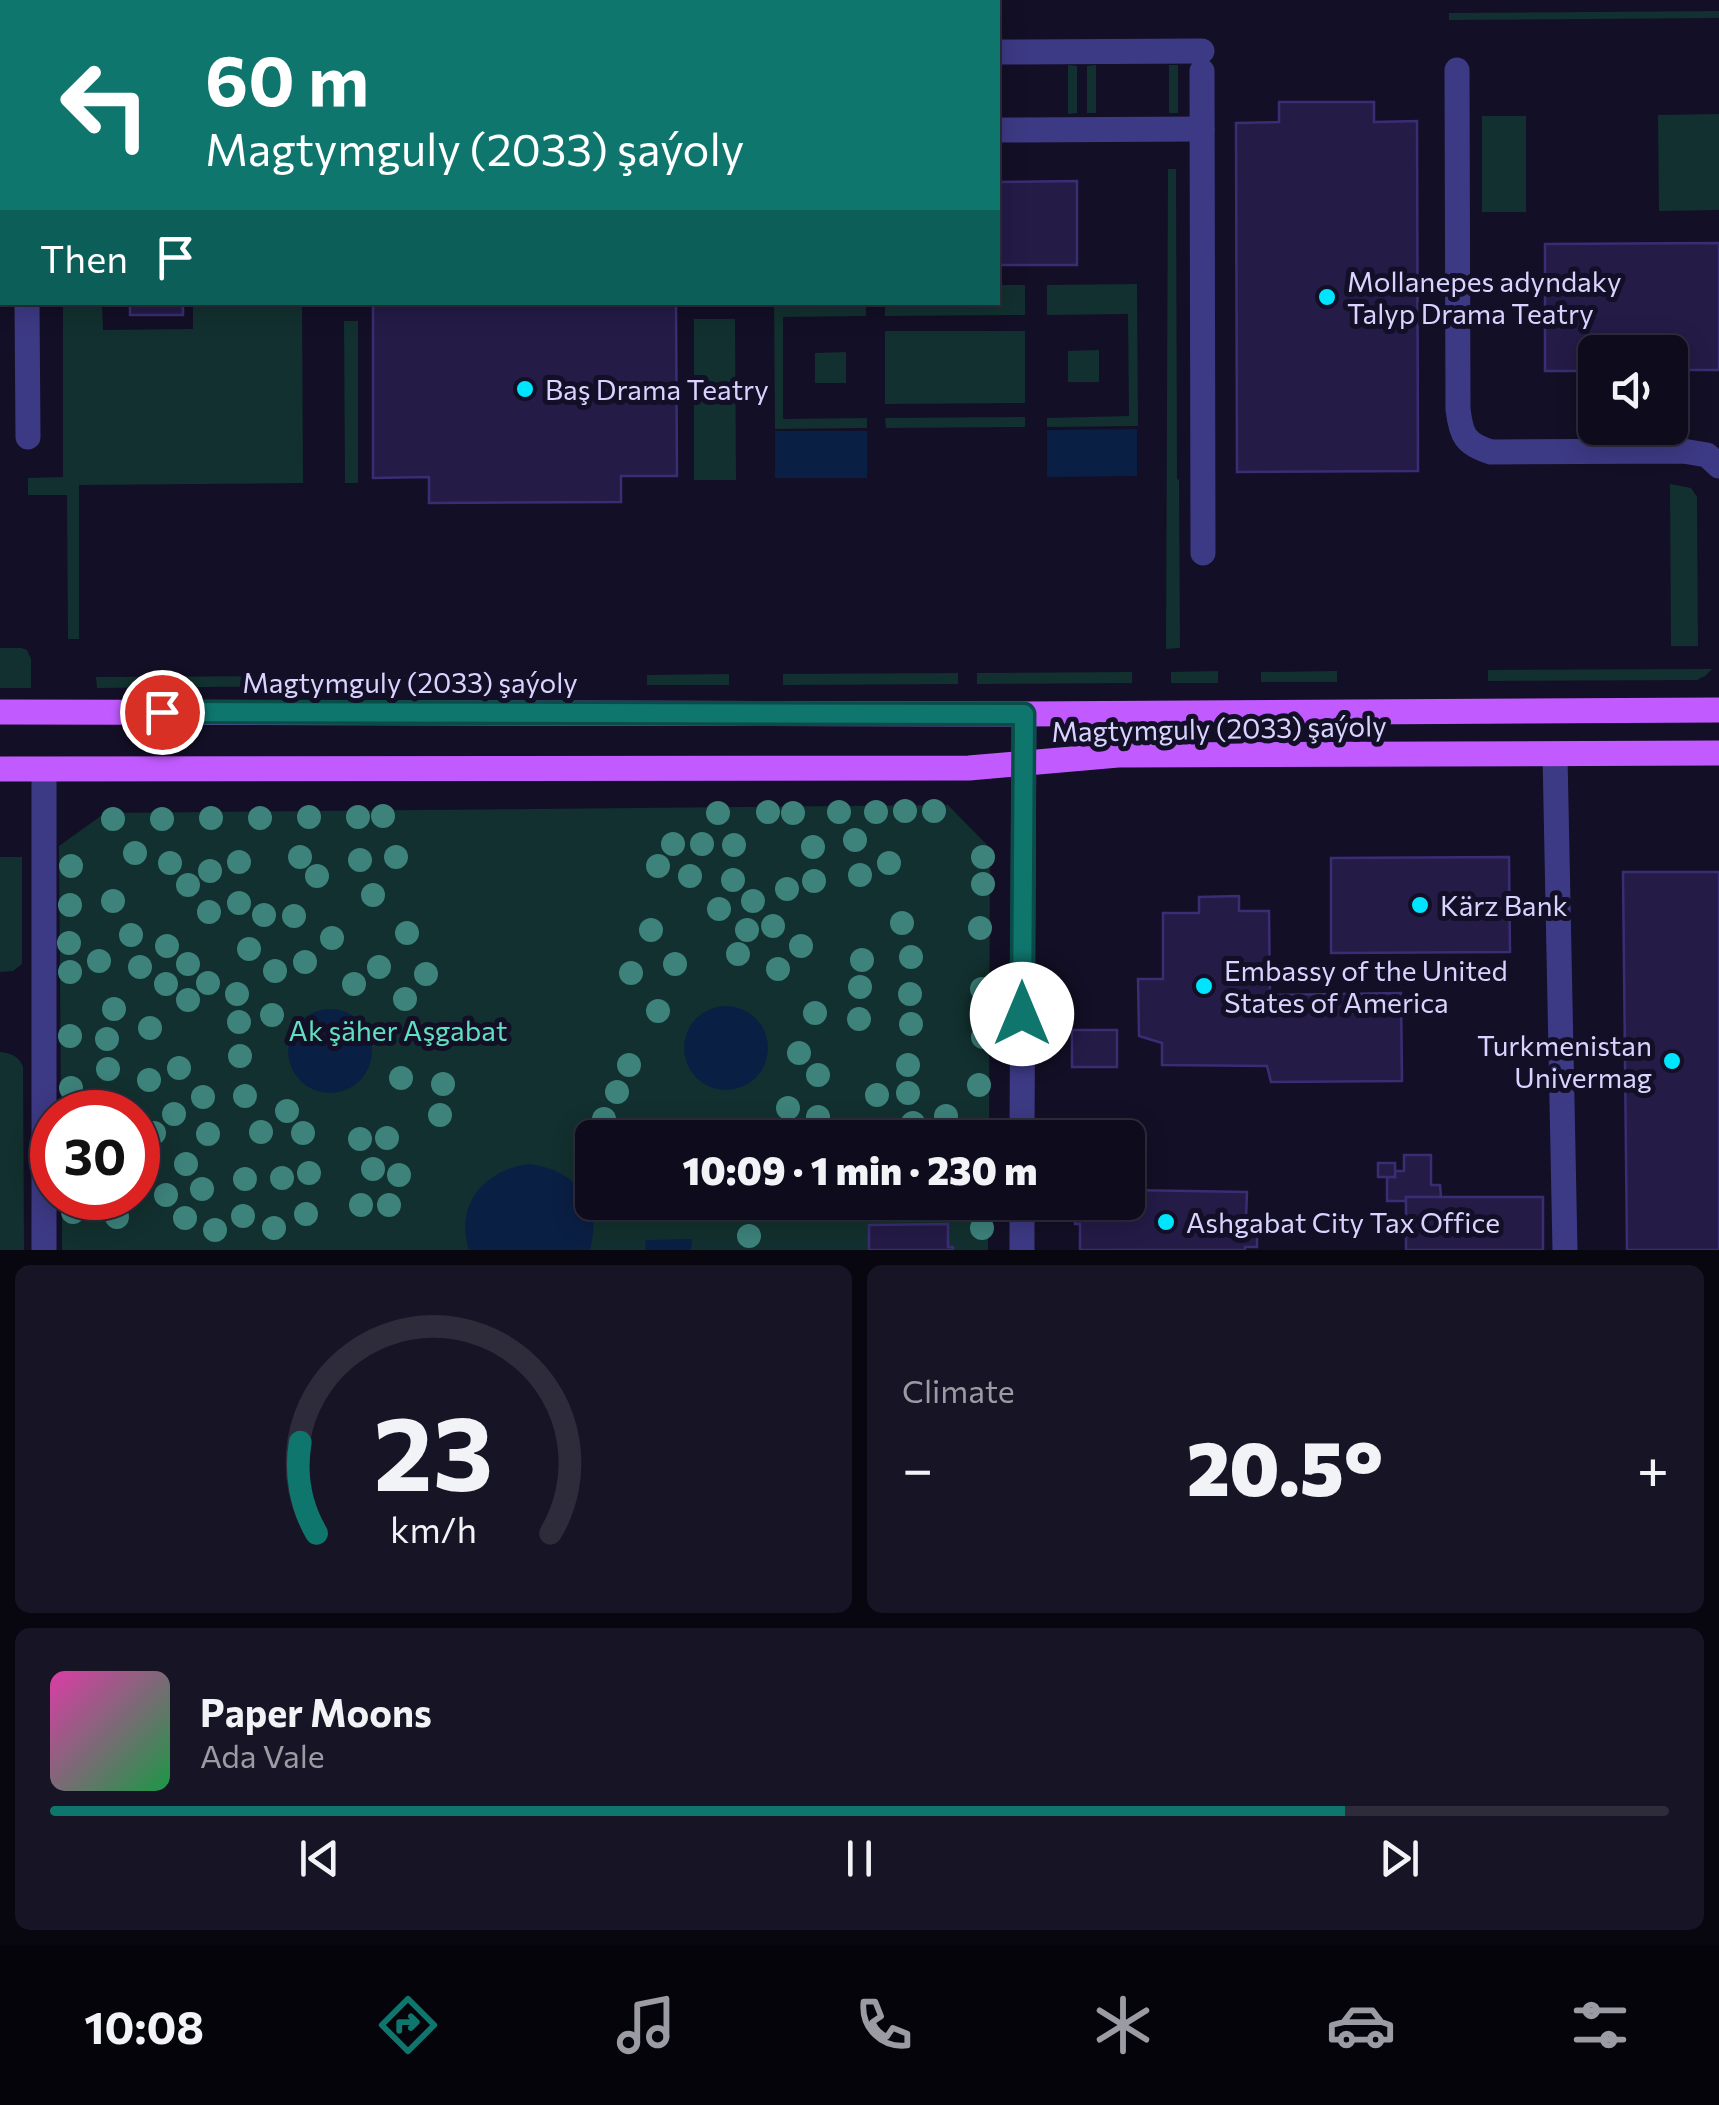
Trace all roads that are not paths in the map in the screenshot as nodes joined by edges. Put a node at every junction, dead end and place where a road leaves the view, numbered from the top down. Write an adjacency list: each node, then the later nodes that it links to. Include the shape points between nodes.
1 (1000, 52): 3 (street, via 1202,61)
2 (1457, 70): 7 (street, via 1458,409 1466,438 1491,452 1684,450 1707,455)
3 (1202, 129): 4 (street); 8 (street)
4 (1000, 130)
5 (26, 305): 6 (street)
6 (28, 437)
7 (1719, 466)
8 (1203, 553)
9 (1719, 710): 11 (main road, Magtymguly (2033) şaýoly)
10 (0, 712): 11 (main road, Magtymguly (2033) şaýoly)
11 (1024, 714): 14 (street)
12 (1719, 753): 13 (main road, Magtymguly (2033) şaýoly)
13 (1555, 756): 14 (main road, Magtymguly (2033) şaýoly, via 1118,755); 21 (street)
14 (1024, 763): 16 (main road, Magtymguly (2033) şaýoly); 17 (street)
15 (0, 769): 16 (main road, Magtymguly (2033) şaýoly)
16 (44, 770): 19 (street)
17 (1022, 1120)
18 (1022, 1220): 20 (street)
19 (44, 1250)
20 (1022, 1250)
21 (1565, 1250)

